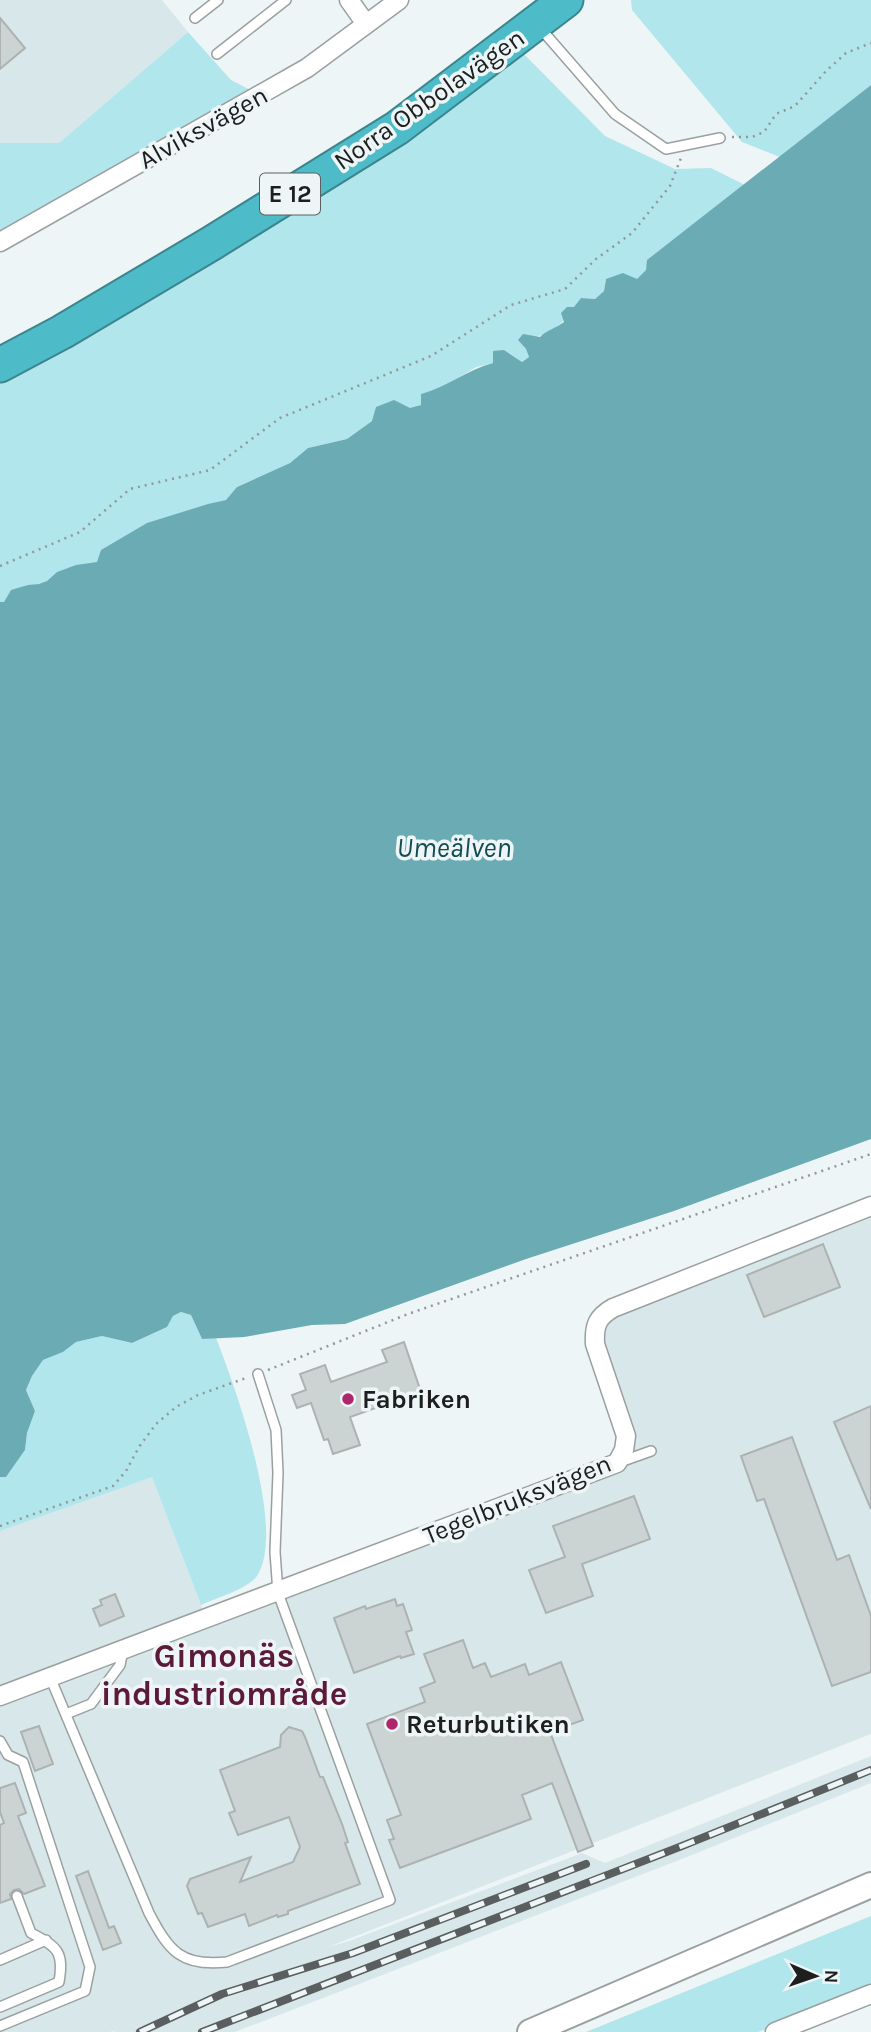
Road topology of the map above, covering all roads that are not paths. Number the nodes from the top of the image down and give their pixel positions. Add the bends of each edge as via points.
1 (218, 0) edge
2 (286, 0) edge
3 (349, 0) edge
4 (399, 0) edge
5 (566, 0) edge
6 (195, 18) dead end
7 (536, 23) junction
8 (366, 24) junction
9 (218, 54) dead end
10 (720, 138) road end
11 (0, 242) edge
12 (0, 365) edge
13 (871, 1206) edge
14 (258, 1374) road end
15 (651, 1451) dead end
16 (617, 1464) junction
17 (278, 1593) junction
18 (123, 1650) junction
19 (50, 1677) junction
20 (0, 1696) edge
21 (65, 1714) junction
22 (0, 1741) edge
23 (871, 1885) edge
24 (17, 1896) dead end
25 (46, 1940) junction
26 (0, 1960) edge
27 (871, 1994) edge
28 (0, 2007) edge
29 (0, 2025) edge
30 (530, 2032) edge
31 (775, 2032) edge

1 - 6 lane
2 - 9 lane
3 - 8 street
4 - 8 street, Alviksvägen
5 - 7 highway, Norra Obbolavägen / E 12
7 - 10 lane via 615,114 666,149
7 - 12 highway, Norra Obbolavägen / E 12 via 397,128 212,243
8 - 11 street, Alviksvägen via 307,68
13 - 16 street, Tegelbruksvägen via 600,1315 594,1328 595,1344 626,1436
14 - 17 lane via 276,1430
15 - 16 lane
16 - 17 street, Tegelbruksvägen
17 - 18 street, Tegelbruksvägen
17 - 21 lane via 390,1900 227,1962 208,1964 178,1955 149,1913
18 - 19 street, Tegelbruksvägen
18 - 21 lane via 120,1665 91,1704
19 - 20 street, Tegelbruksvägen
19 - 21 lane
22 - 29 lane via 8,1755 23,1762 90,1967 85,1991
23 - 30 main road
24 - 25 lane via 31,1933
25 - 26 lane
25 - 28 lane via 62,1961 59,1982
27 - 31 street

